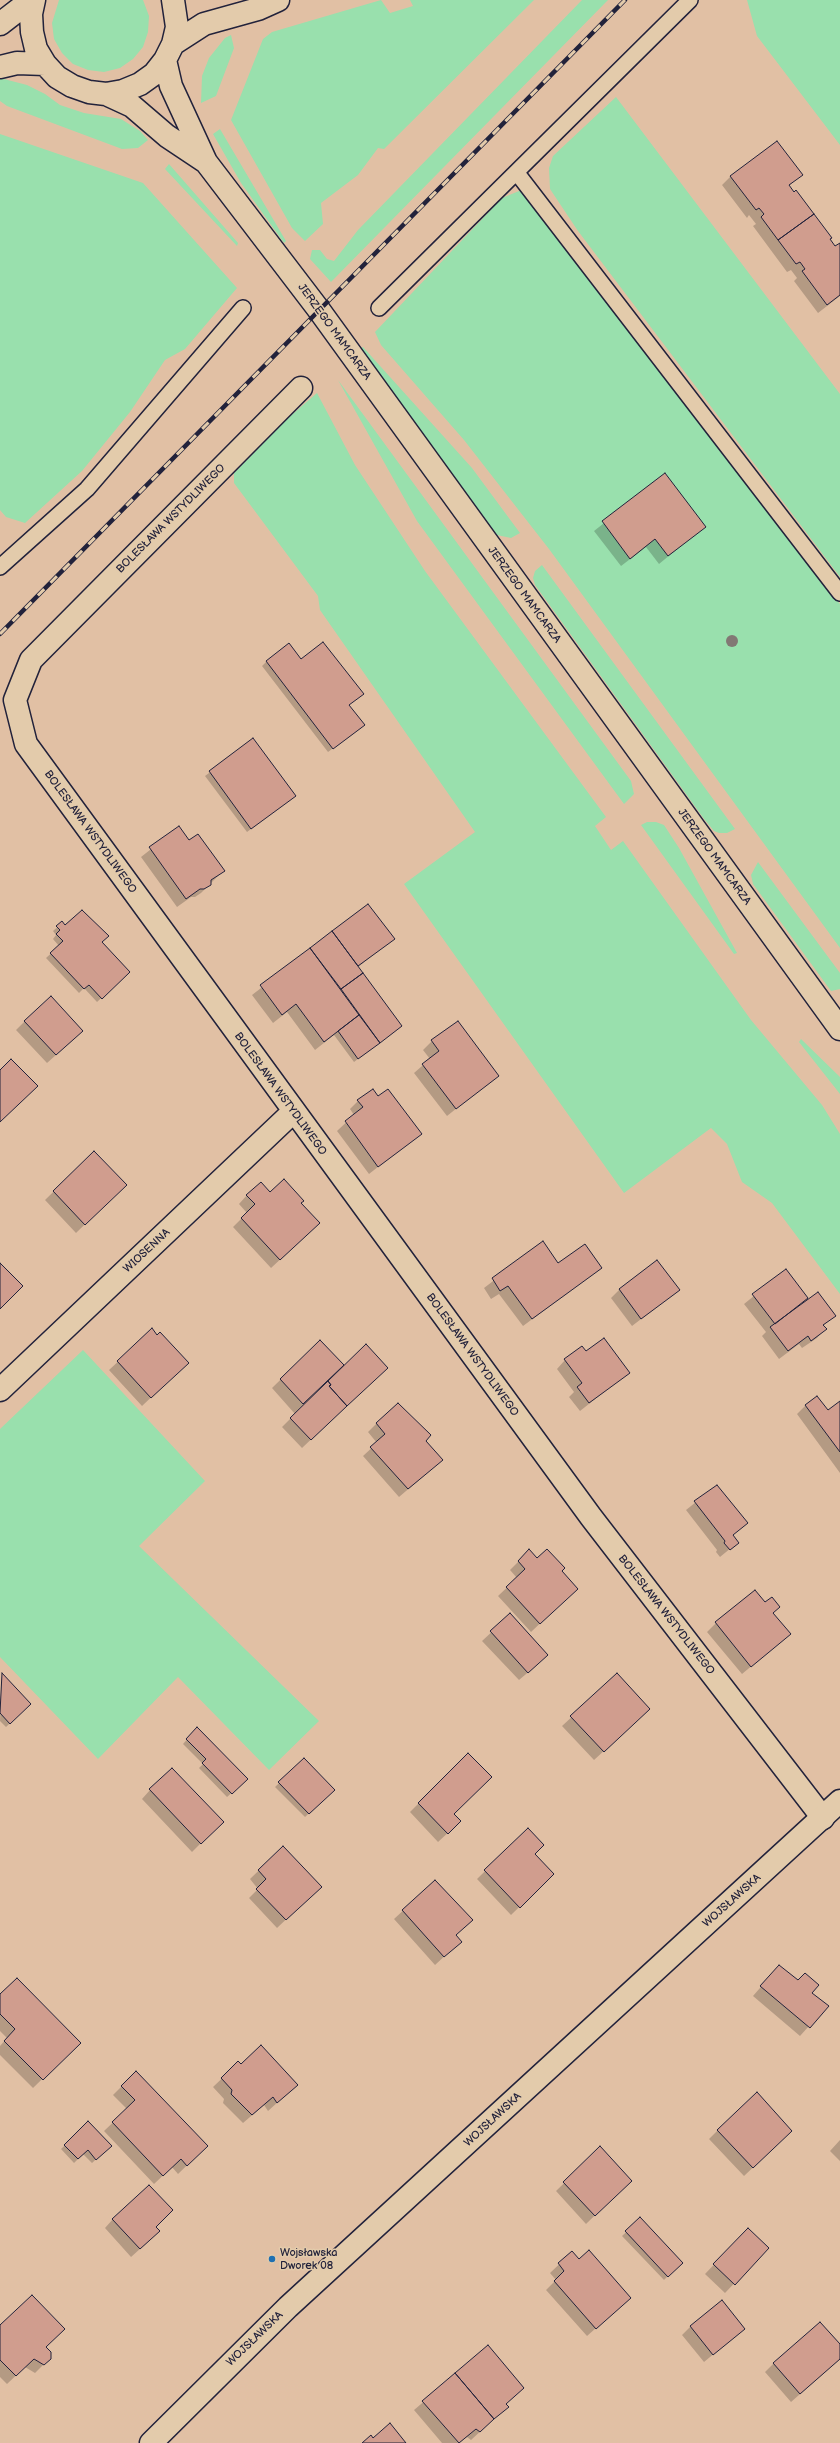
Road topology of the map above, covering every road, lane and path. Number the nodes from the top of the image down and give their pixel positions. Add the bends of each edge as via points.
1 (31, 0) edge
2 (34, 0) edge
3 (173, 0) edge
4 (278, 0) edge
5 (690, 0) edge
6 (0, 24) edge
7 (169, 52) junction
8 (45, 64) junction
9 (0, 67) edge
10 (106, 94) junction
11 (206, 162) junction
12 (517, 173) junction
13 (243, 308) dead end
14 (379, 308) dead end
15 (301, 388) dead end
16 (0, 567) edge
17 (840, 593) edge
18 (840, 1029) edge
19 (293, 1112) junction
20 (0, 1390) edge
21 (840, 1801) edge
22 (823, 1818) junction
23 (151, 2443) edge

1 - 6 street
2 - 8 street via 31,14 32,32 36,49
3 - 7 street via 177,27
4 - 7 street via 258,9 204,24
5 - 12 lane
7 - 10 street via 154,74 140,84
7 - 11 street, JERZEGO MAMCARZA via 171,86
8 - 9 street via 17,63
8 - 10 street via 57,77 72,86 88,92
10 - 11 street, JERZEGO MAMCARZA via 132,106 167,136
11 - 18 street, JERZEGO MAMCARZA via 323,317
12 - 14 lane
12 - 17 lane
13 - 16 lane via 87,489
15 - 19 street, BOLESŁAWA WSTYDLIWEGO via 32,660 15,700 26,744
19 - 20 street, WIOSENNA
19 - 22 street, BOLESŁAWA WSTYDLIWEGO via 590,1517
21 - 22 street, WOJSŁAWSKA
22 - 23 street, WOJSŁAWSKA via 288,2307

